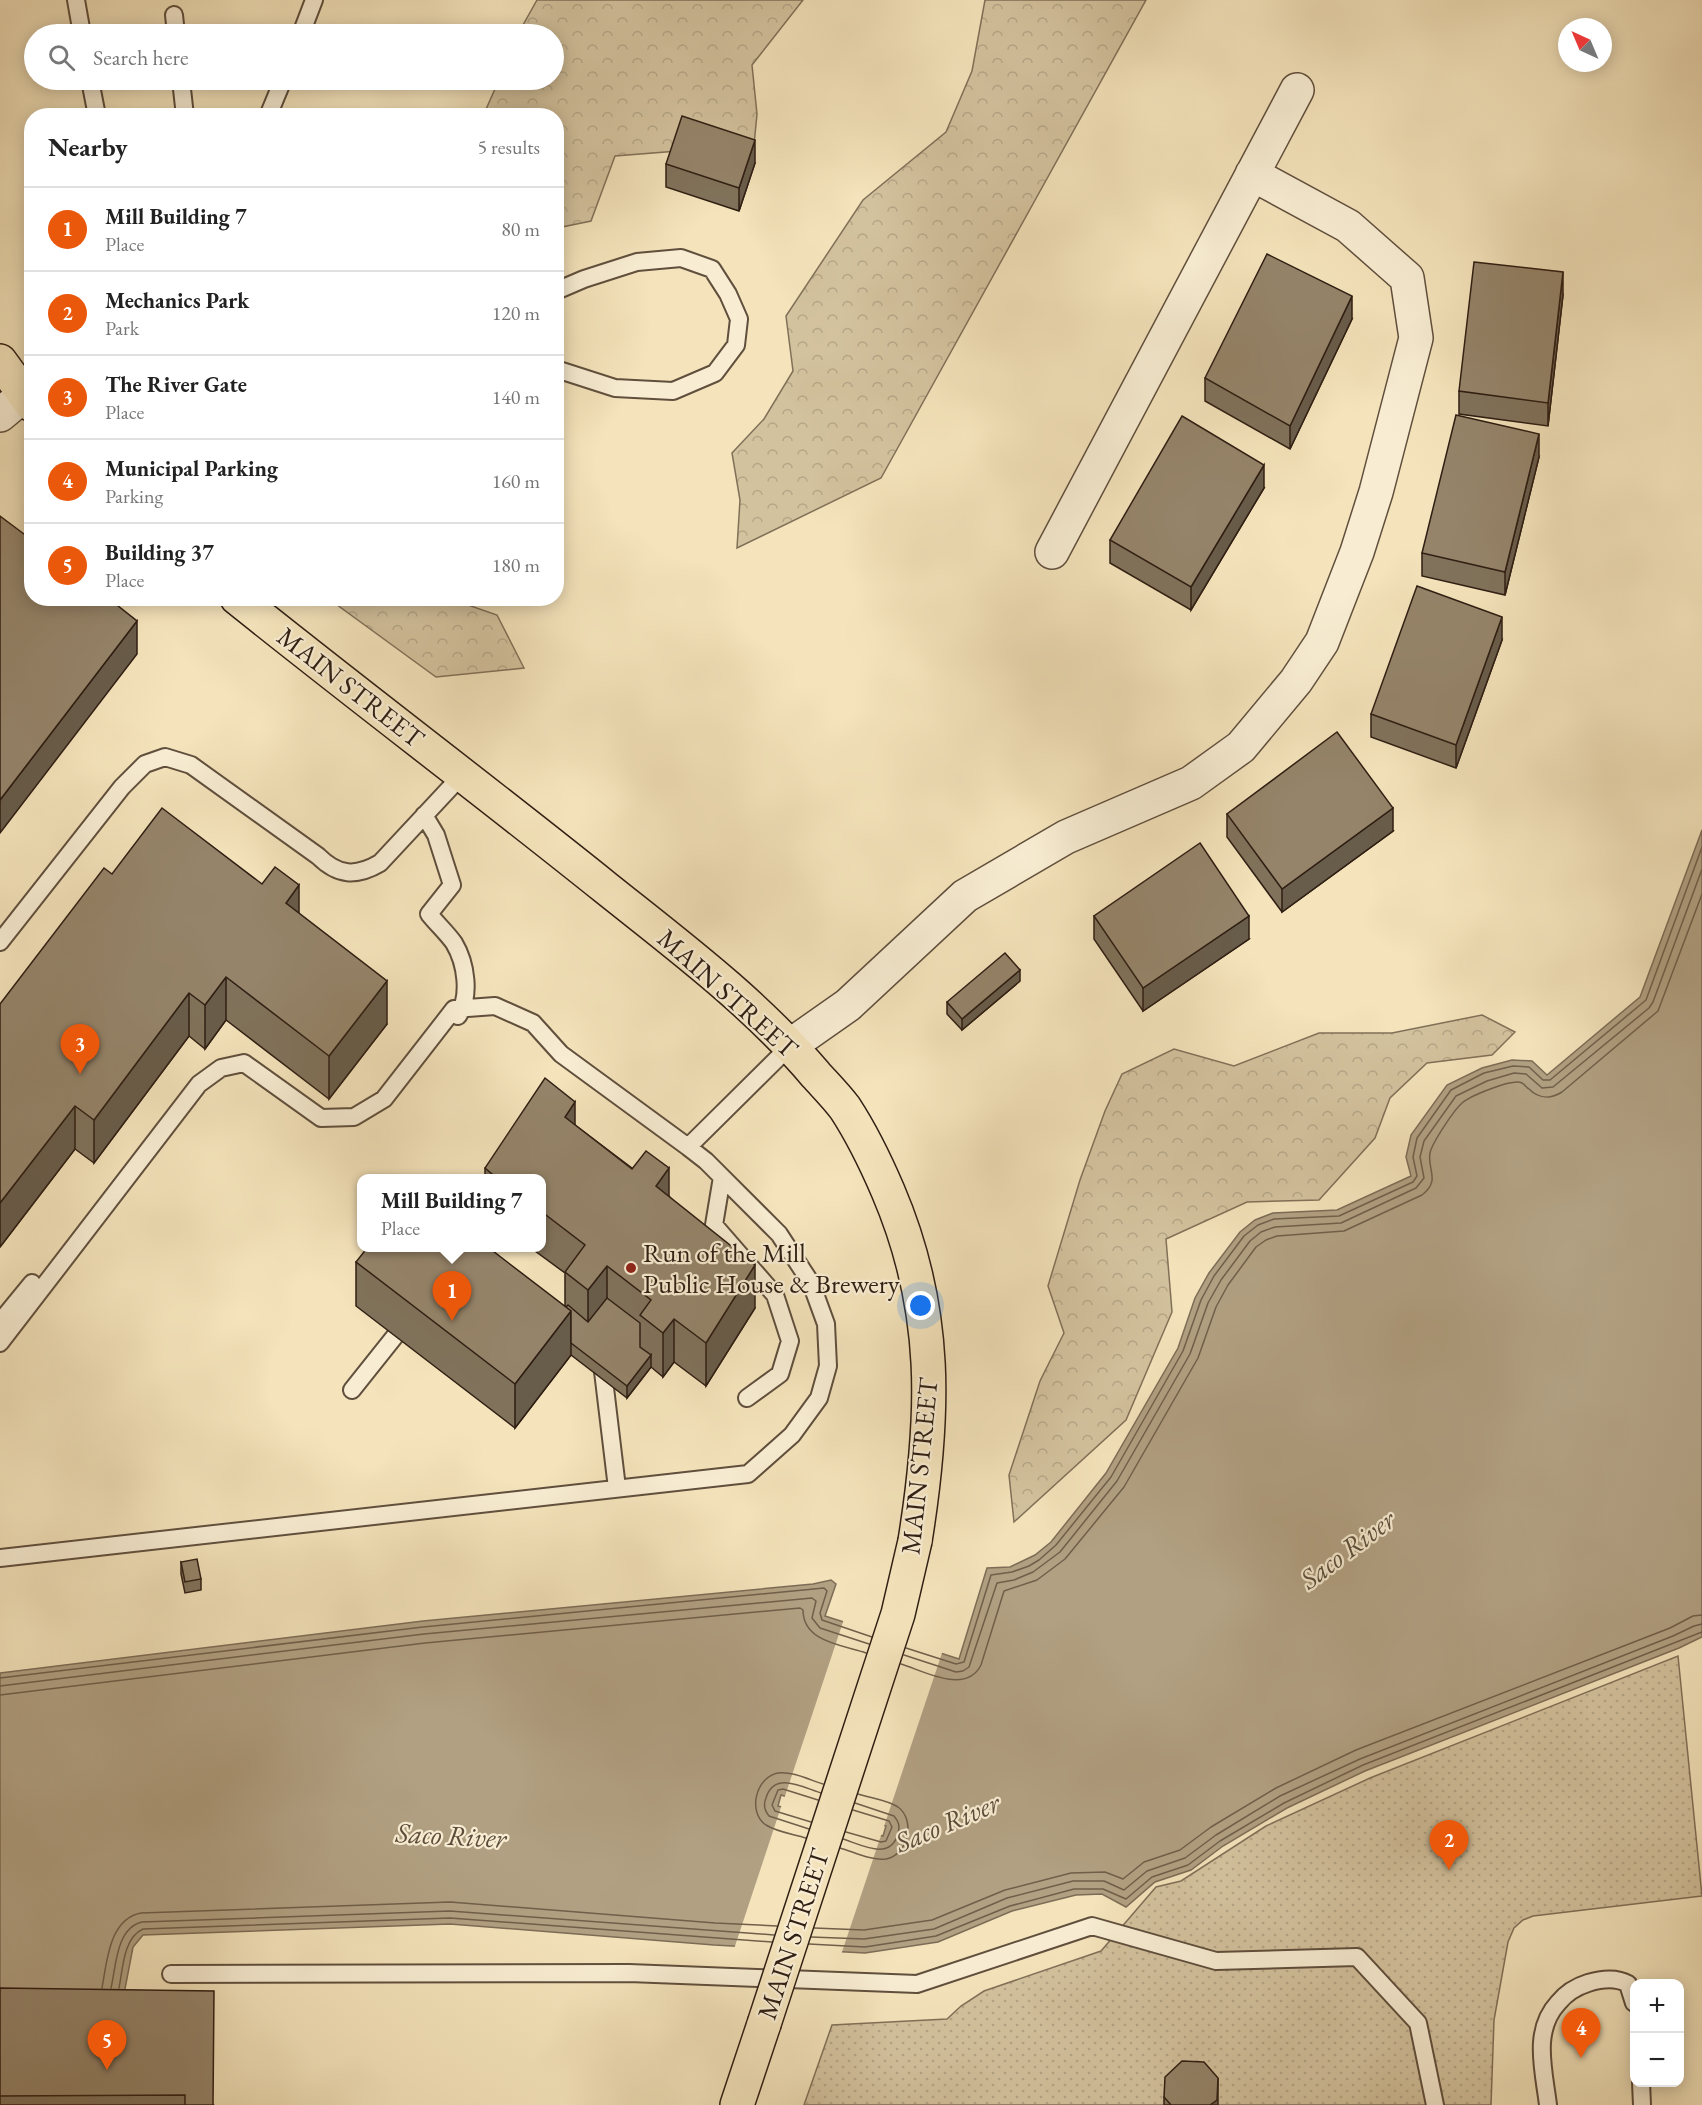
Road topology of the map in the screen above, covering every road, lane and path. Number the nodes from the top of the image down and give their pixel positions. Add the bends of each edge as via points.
1 (76, 0) edge
2 (314, 0) edge
3 (174, 15) dead end
4 (80, 24) edge
5 (175, 24) edge
6 (305, 24) edge
7 (92, 90) edge
8 (182, 90) edge
9 (279, 90) edge
10 (1297, 90) dead end
11 (95, 108) edge
12 (184, 108) edge
13 (271, 108) edge
14 (1252, 174) junction
15 (564, 288) edge
16 (0, 361) edge
17 (564, 372) edge
18 (18, 405) edge
19 (1052, 552) dead end
20 (247, 606) edge
21 (463, 774) junction
22 (424, 815) junction
23 (0, 942) edge
24 (791, 1045) junction
25 (688, 1147) junction
26 (722, 1177) junction
27 (0, 1322) edge
28 (395, 1336) dead end
29 (0, 1343) edge
30 (603, 1363) edge
31 (352, 1390) dead end
32 (747, 1398) dead end
33 (617, 1488) junction
34 (0, 1558) edge
35 (171, 1974) dead end
36 (1630, 1989) edge
37 (1641, 2087) edge
38 (737, 2105) edge
39 (1435, 2105) edge
40 (1548, 2105) edge
41 (1642, 2105) edge

1 - 4 lane
2 - 6 lane
3 - 5 lane
7 - 11 lane
8 - 12 lane
9 - 13 lane
10 - 14 street
14 - 19 street
14 - 24 street via 1348,226 1407,278 1416,338 1376,492 1322,642 1242,747 1191,783 1066,837 965,896 848,1005
15 - 17 lane via 638,262 681,258 712,269 740,319 736,345 714,373 673,391 615,388
16 - 18 main road
20 - 21 main road, MAIN STREET
21 - 22 lane
21 - 24 main road, MAIN STREET via 729,987
22 - 23 lane via 380,863 353,873 339,871 191,765 165,757 145,764 122,787
22 - 27 lane via 436,835 452,885 429,914 454,944 462,964 465,1000 450,1027 380,1115 363,1123 344,1124 239,1056 205,1068
24 - 25 lane
24 - 38 main road, MAIN STREET, bridge via 844,1108 876,1162 902,1224 924,1307 930,1388 924,1478 898,1614
25 - 26 lane
25 - 29 lane via 561,1054 533,1023 495,1006 454,1009 384,1099 354,1117 321,1118 244,1063 221,1068 199,1084
26 - 32 lane via 714,1225 775,1295 790,1341 780,1374
26 - 33 lane via 779,1234 811,1283 826,1324 828,1366 819,1398 792,1435 748,1474
28 - 31 lane
30 - 33 lane
33 - 34 lane
35 - 39 lane via 629,1972 917,1984 1092,1926 1216,1960 1356,1957 1418,2023
36 - 40 lane via 1628,1984 1614,1979 1585,1984 1572,1989 1554,2007 1543,2029 1541,2048
37 - 41 lane

